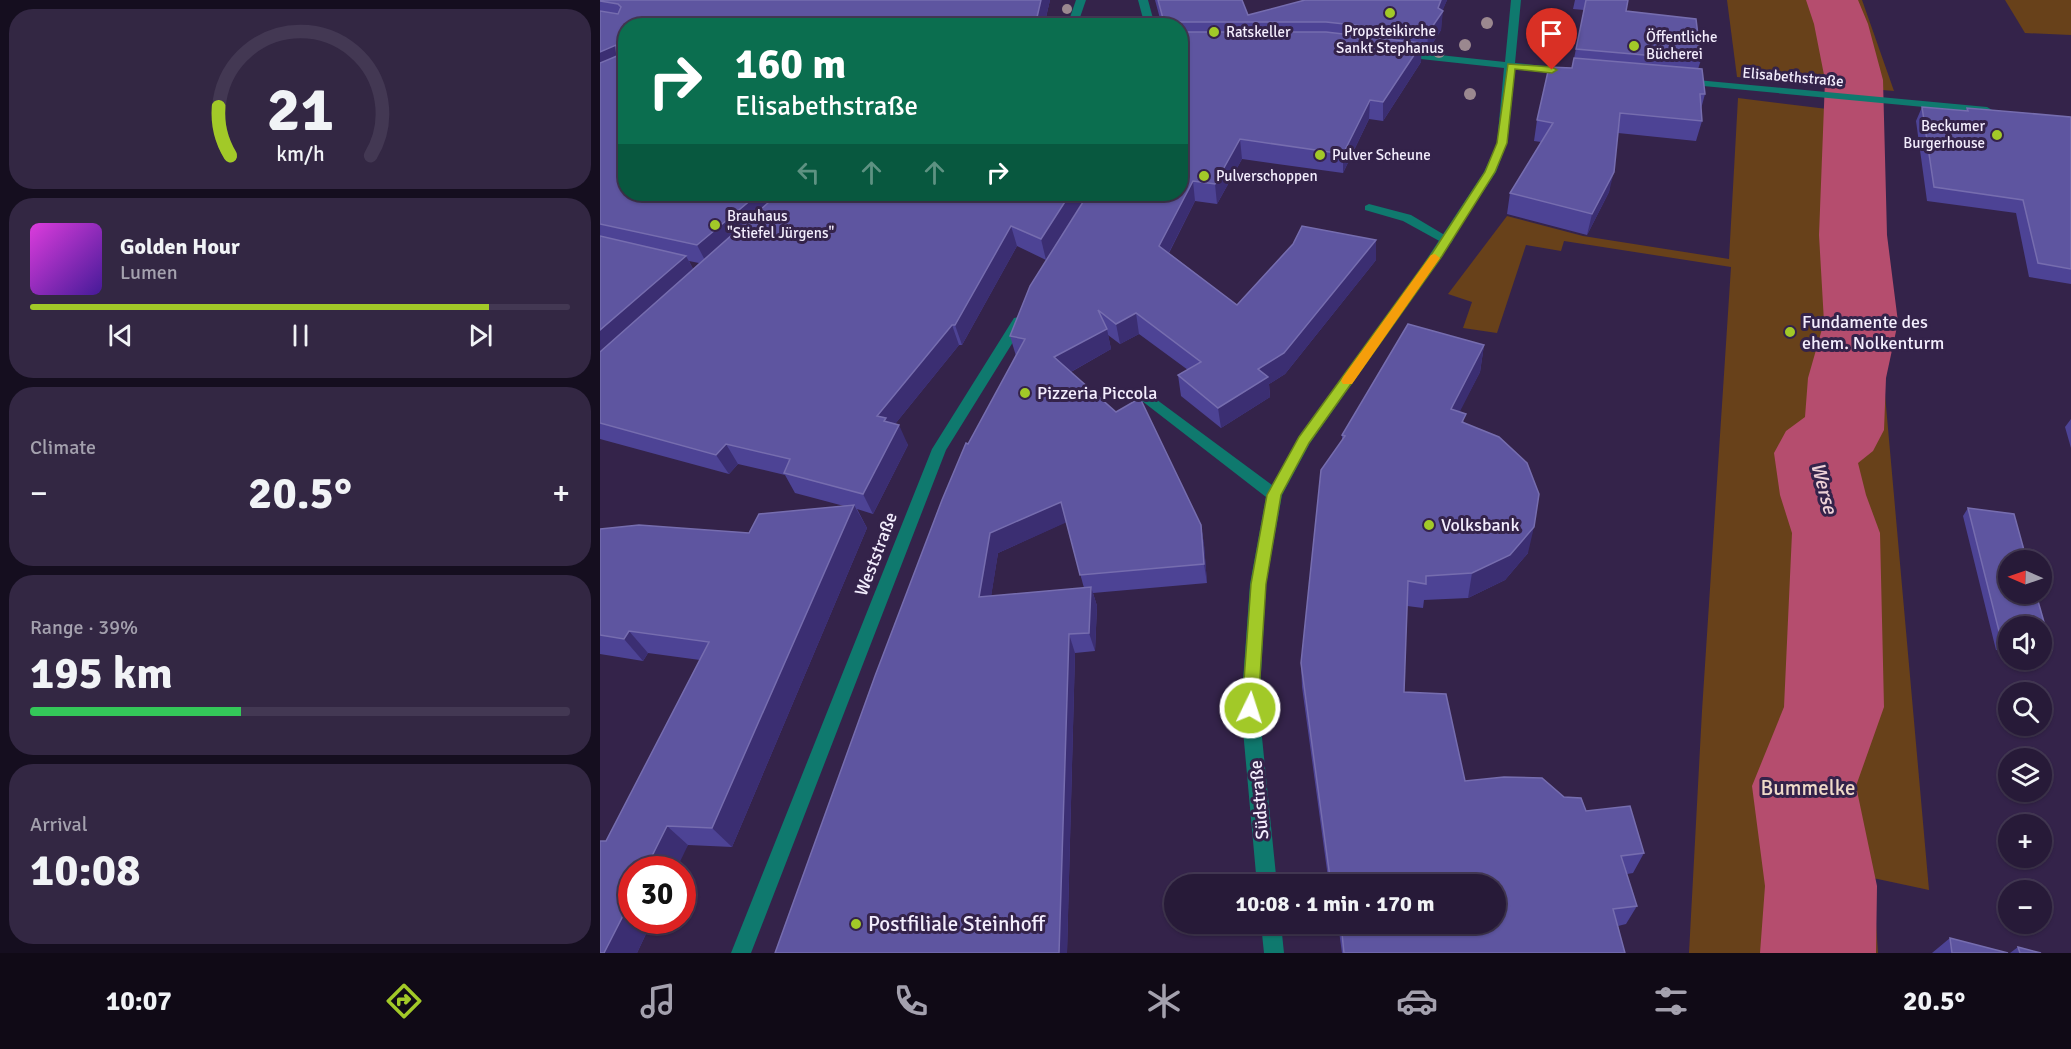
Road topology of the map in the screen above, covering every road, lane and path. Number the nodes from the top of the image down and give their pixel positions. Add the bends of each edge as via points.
1 (1081, 0) edge
2 (1143, 0) edge
3 (1516, 0) edge
4 (1075, 18) edge
5 (1148, 18) edge
6 (1389, 53) edge
7 (1511, 66) junction
8 (1575, 72) edge
9 (1675, 81) edge
10 (2001, 111) edge
11 (1369, 207) dead end
12 (1447, 240) junction
13 (1027, 309) edge
14 (1140, 393) dead end
15 (1274, 495) junction
16 (1266, 874) edge
17 (1272, 934) edge
18 (741, 953) edge
19 (1274, 953) edge

1 - 4 street
2 - 5 street
3 - 7 street, Südstraße
6 - 7 street
7 - 8 street
7 - 12 street, Südstraße via 1502,143 1490,172
9 - 10 street, Elisabethstraße
11 - 12 street via 1407,218
12 - 15 street, Südstraße via 1304,440
13 - 18 street, Weststraße via 939,449
14 - 15 street
15 - 16 street, Südstraße via 1258,584 1250,708
17 - 19 street

